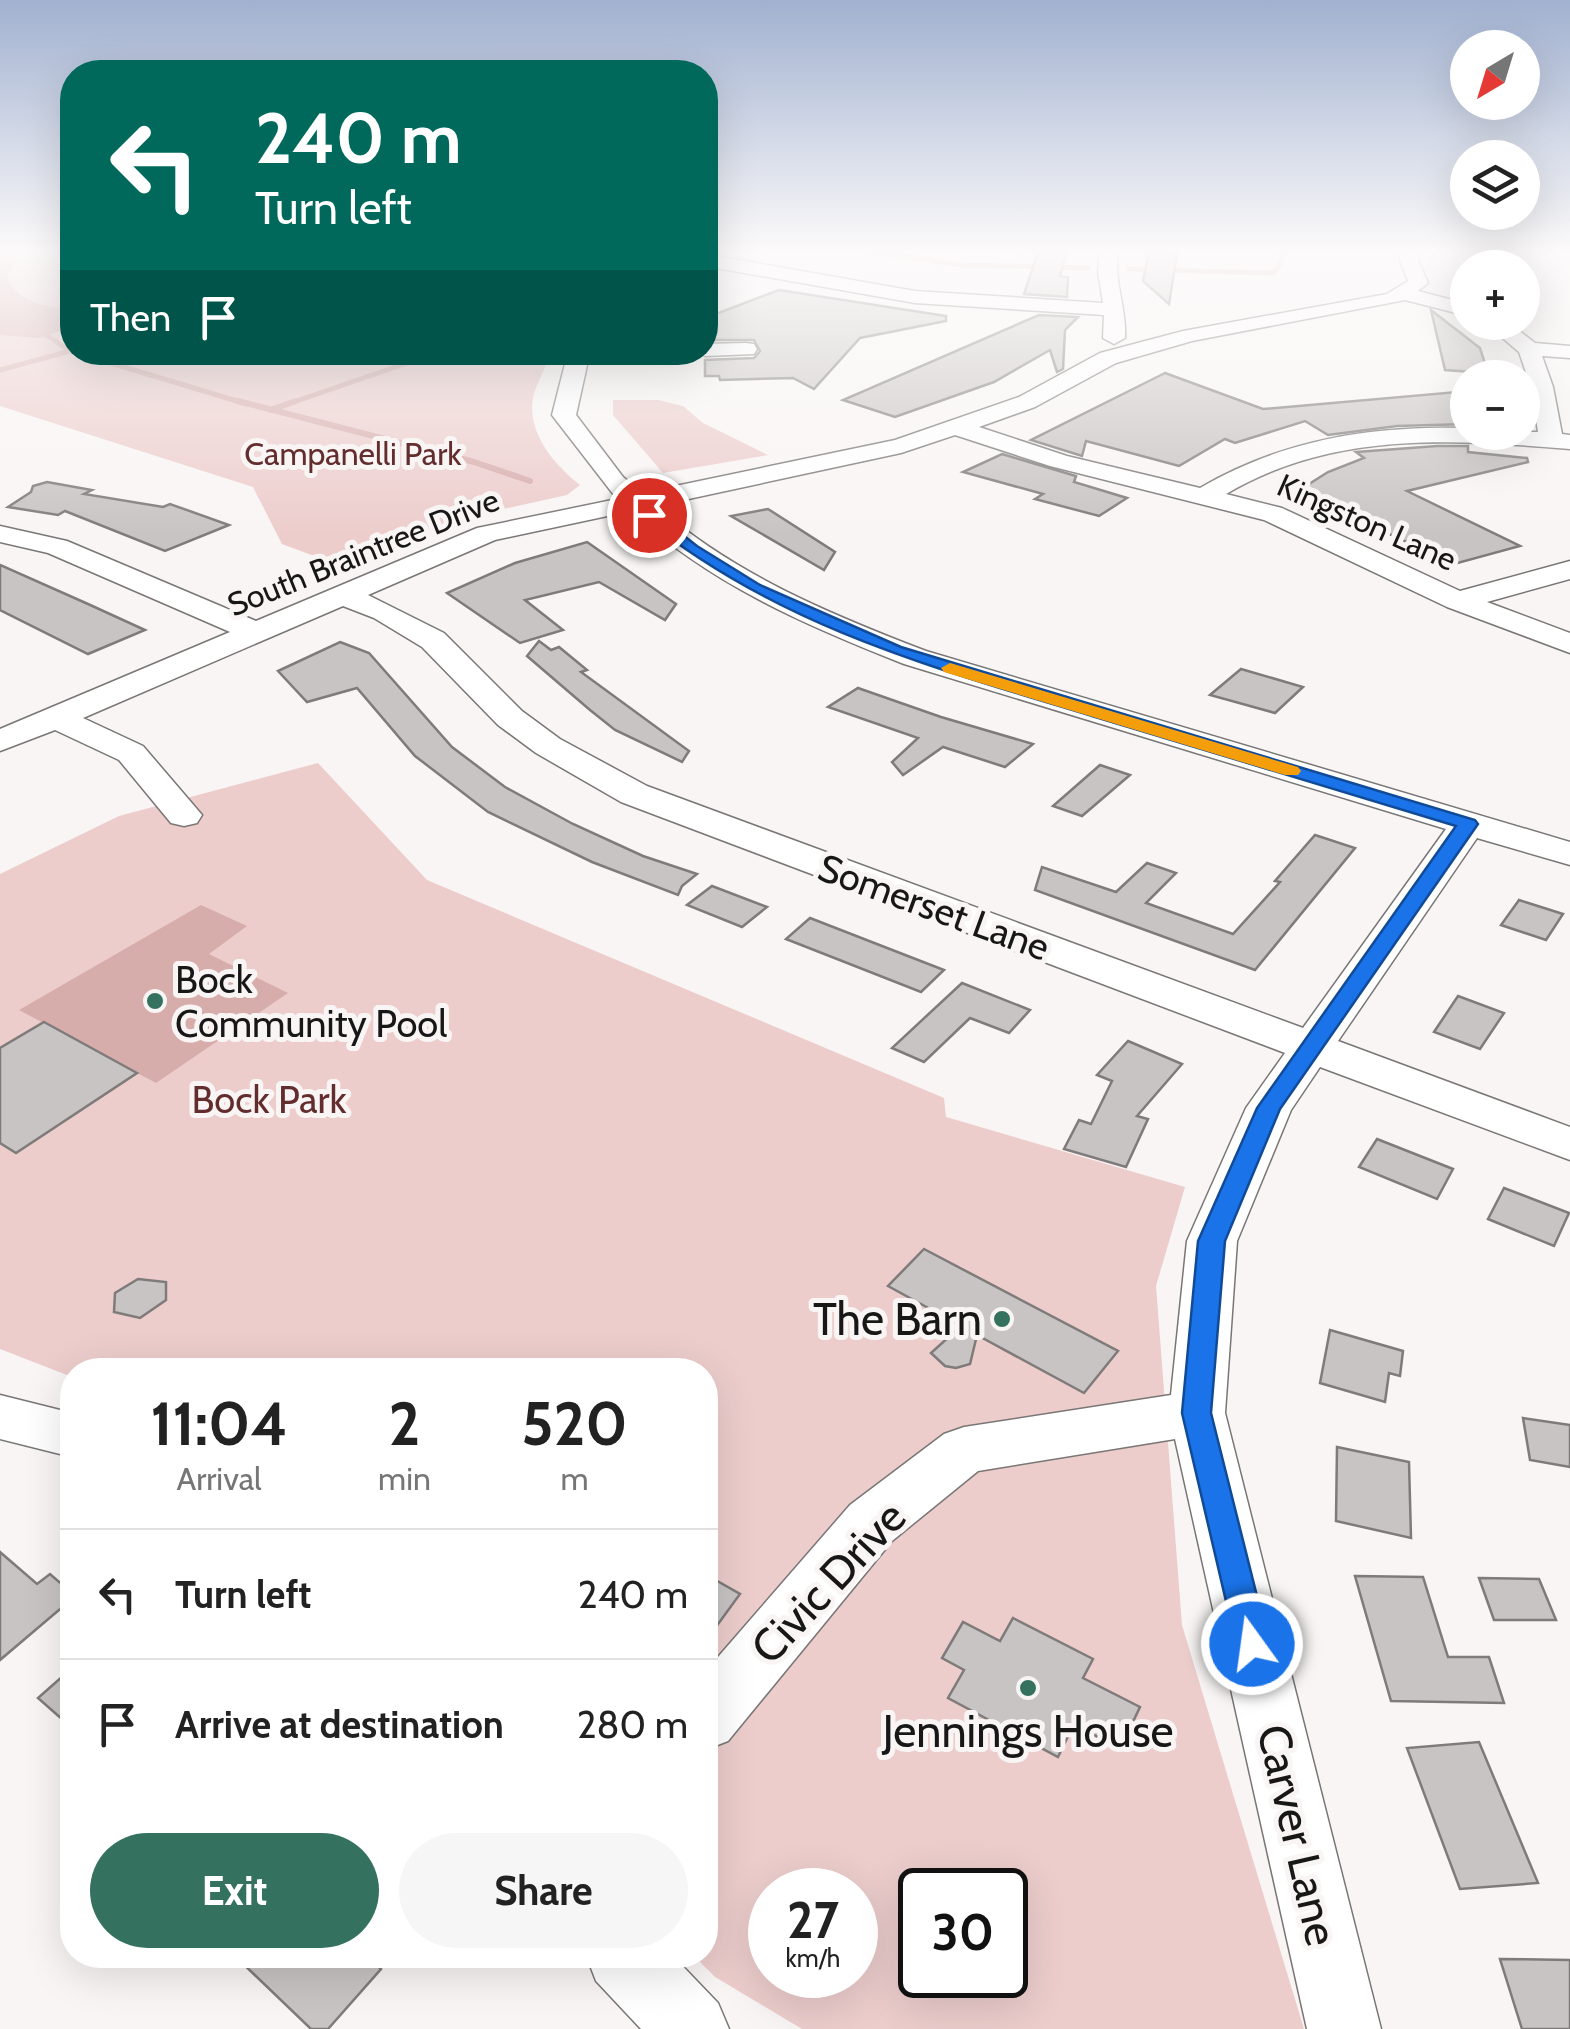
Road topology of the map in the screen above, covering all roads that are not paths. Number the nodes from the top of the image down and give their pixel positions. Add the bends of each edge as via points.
1 (1110, 345) edge
2 (1155, 345) edge
3 (1525, 345) edge
4 (1530, 348) junction
5 (746, 349) dead end
6 (718, 350) edge
7 (1570, 352) edge
8 (1108, 358) junction
9 (577, 365) edge
10 (958, 428) junction
11 (1560, 441) edge
12 (1205, 496) junction
13 (636, 502) junction
14 (0, 534) edge
15 (1570, 570) edge
16 (342, 595) junction
17 (1456, 602) junction
18 (255, 632) junction
19 (1570, 644) edge
20 (57, 718) junction
21 (0, 742) edge
22 (184, 815) dead end
23 (1468, 824) junction
24 (1570, 854) edge
25 (1309, 1048) junction
26 (1570, 1144) edge
27 (1197, 1413) junction
28 (0, 1417) edge
29 (60, 1432) edge
30 (718, 1704) edge
31 (634, 1968) edge
32 (692, 2029) edge
33 (1344, 2029) edge

1 - 8 street
2 - 8 street, South Braintree Drive
3 - 4 street
4 - 7 street
4 - 11 street
5 - 6 street
8 - 10 street, South Braintree Drive via 1054,390
9 - 13 street via 564,416 586,455
10 - 12 street, Kingston Lane via 1059,461
10 - 13 street, South Braintree Drive via 841,461
11 - 12 street via 1424,432 1321,445 1240,472
12 - 17 street, Kingston Lane via 1272,514
13 - 16 street, South Braintree Drive via 487,534
13 - 23 street via 732,574 884,646
14 - 18 street via 57,547
15 - 17 street
16 - 18 street, South Braintree Drive
16 - 25 street, Somerset Lane via 434,640 510,718 634,794
17 - 19 street, Kingston Lane
18 - 20 street, South Braintree Drive
20 - 21 street, South Braintree Drive
20 - 22 street via 131,753
23 - 24 street
23 - 25 street, Carver Lane
25 - 26 street, Somerset Lane
25 - 27 street, Carver Lane via 1269,1108 1212,1241
27 - 30 street, Civic Drive via 964,1450 870,1523
27 - 33 street, Carver Lane
28 - 29 street
31 - 32 street

